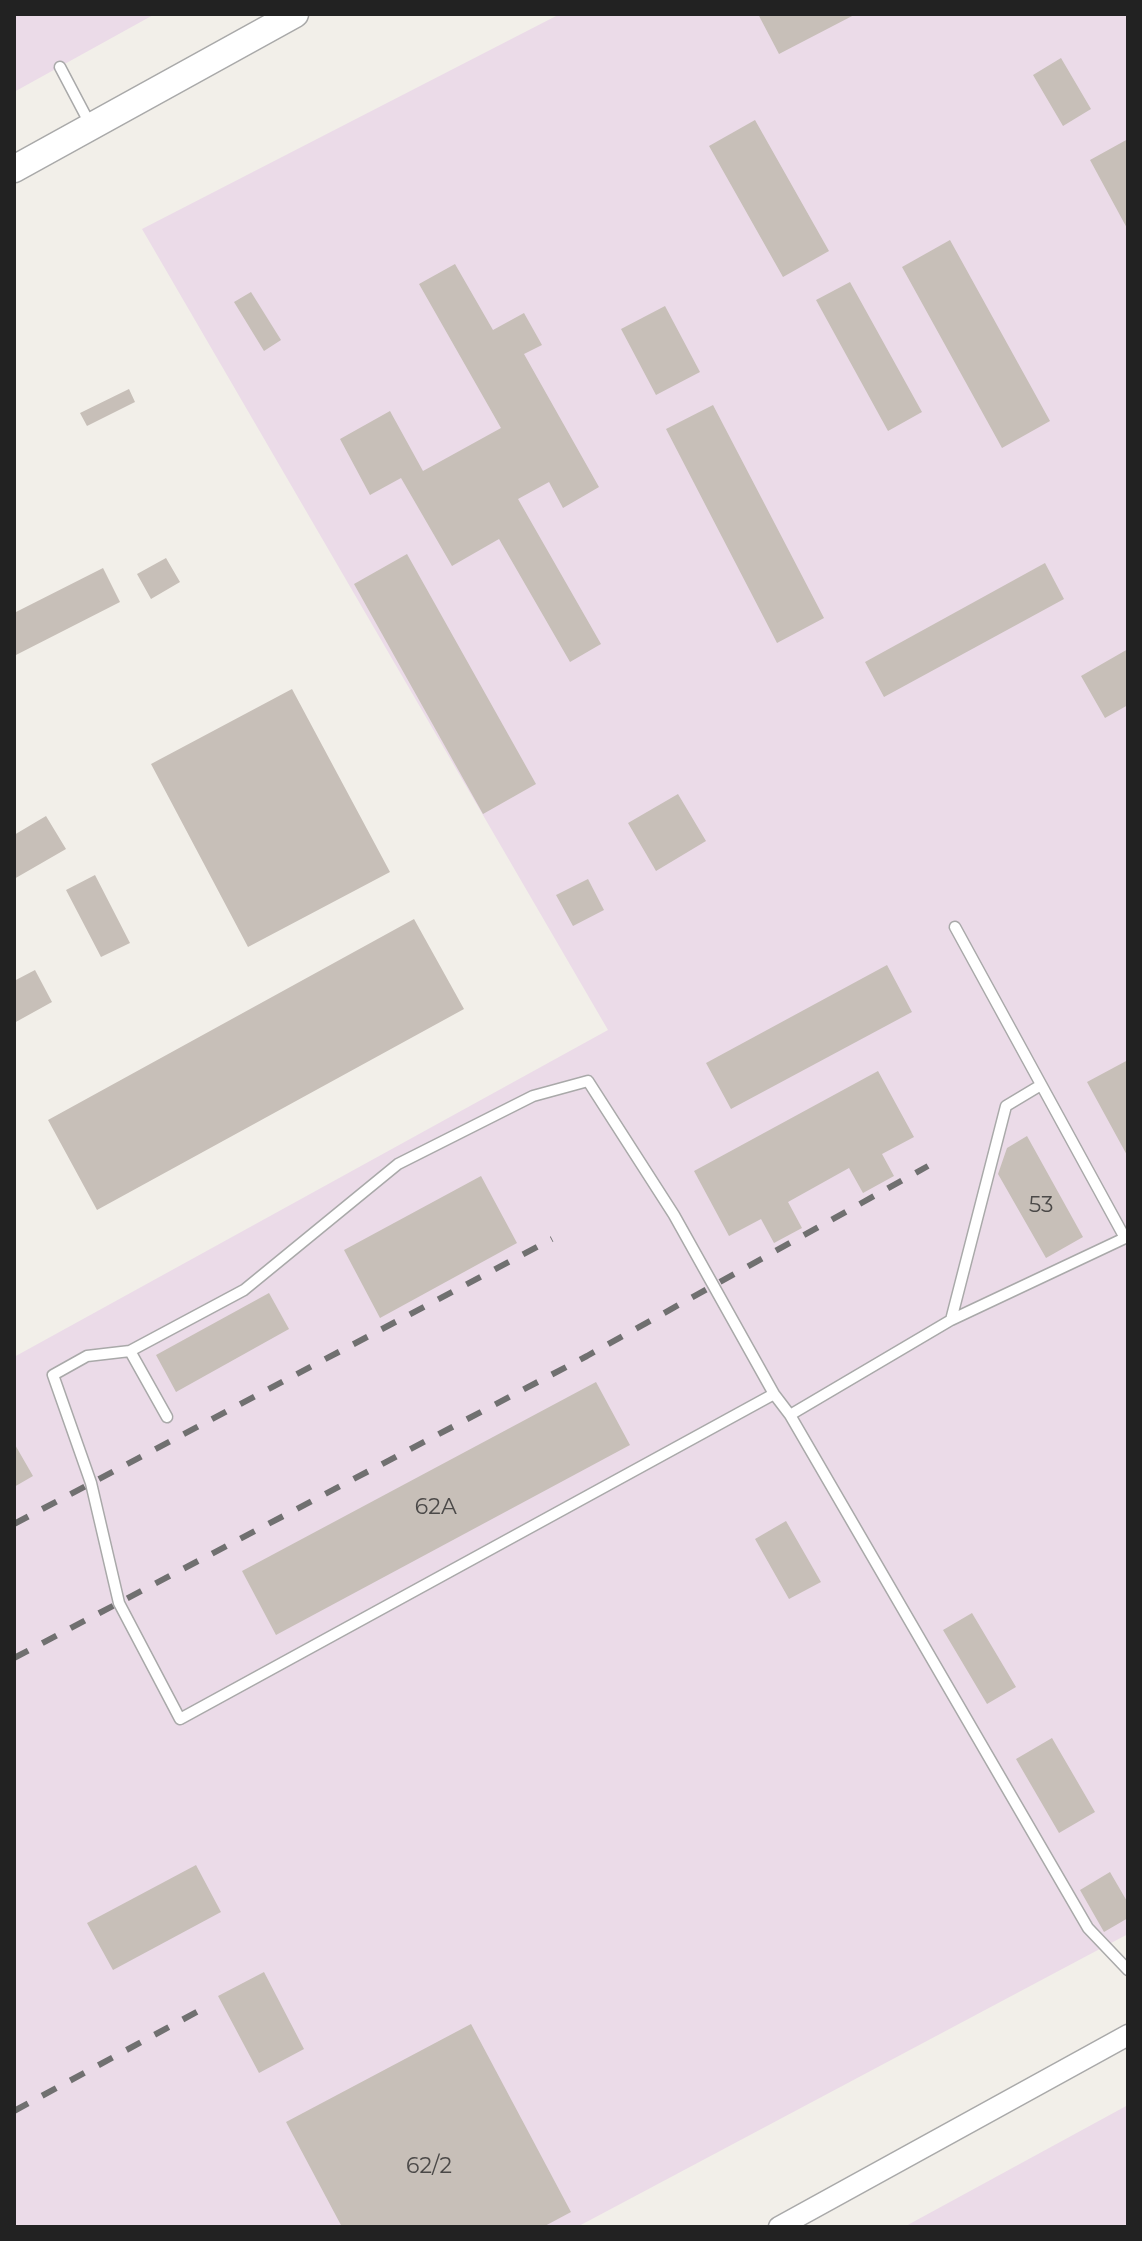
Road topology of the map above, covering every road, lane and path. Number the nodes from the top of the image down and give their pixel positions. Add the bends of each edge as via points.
1 (295, 14) edge
2 (60, 67) dead end
3 (91, 126) junction
4 (14, 169) edge
5 (955, 927) dead end
6 (1041, 1085) junction
7 (951, 1320) junction
8 (130, 1351) junction
9 (774, 1394) junction
10 (790, 1415) junction
11 (167, 1417) dead end
12 (1128, 1970) edge
13 (1128, 2035) edge
14 (779, 2227) edge

1 - 3 street
2 - 3 lane
3 - 4 street
5 - 6 lane
6 - 7 lane via 1006,1106
6 - 7 lane via 1125,1238
7 - 10 lane
8 - 9 lane via 244,1290 398,1164 533,1096 588,1081 674,1215
8 - 9 lane via 87,1356 53,1375 91,1483 119,1603 180,1719
8 - 11 lane
9 - 10 lane
10 - 12 lane via 1088,1928
13 - 14 street

